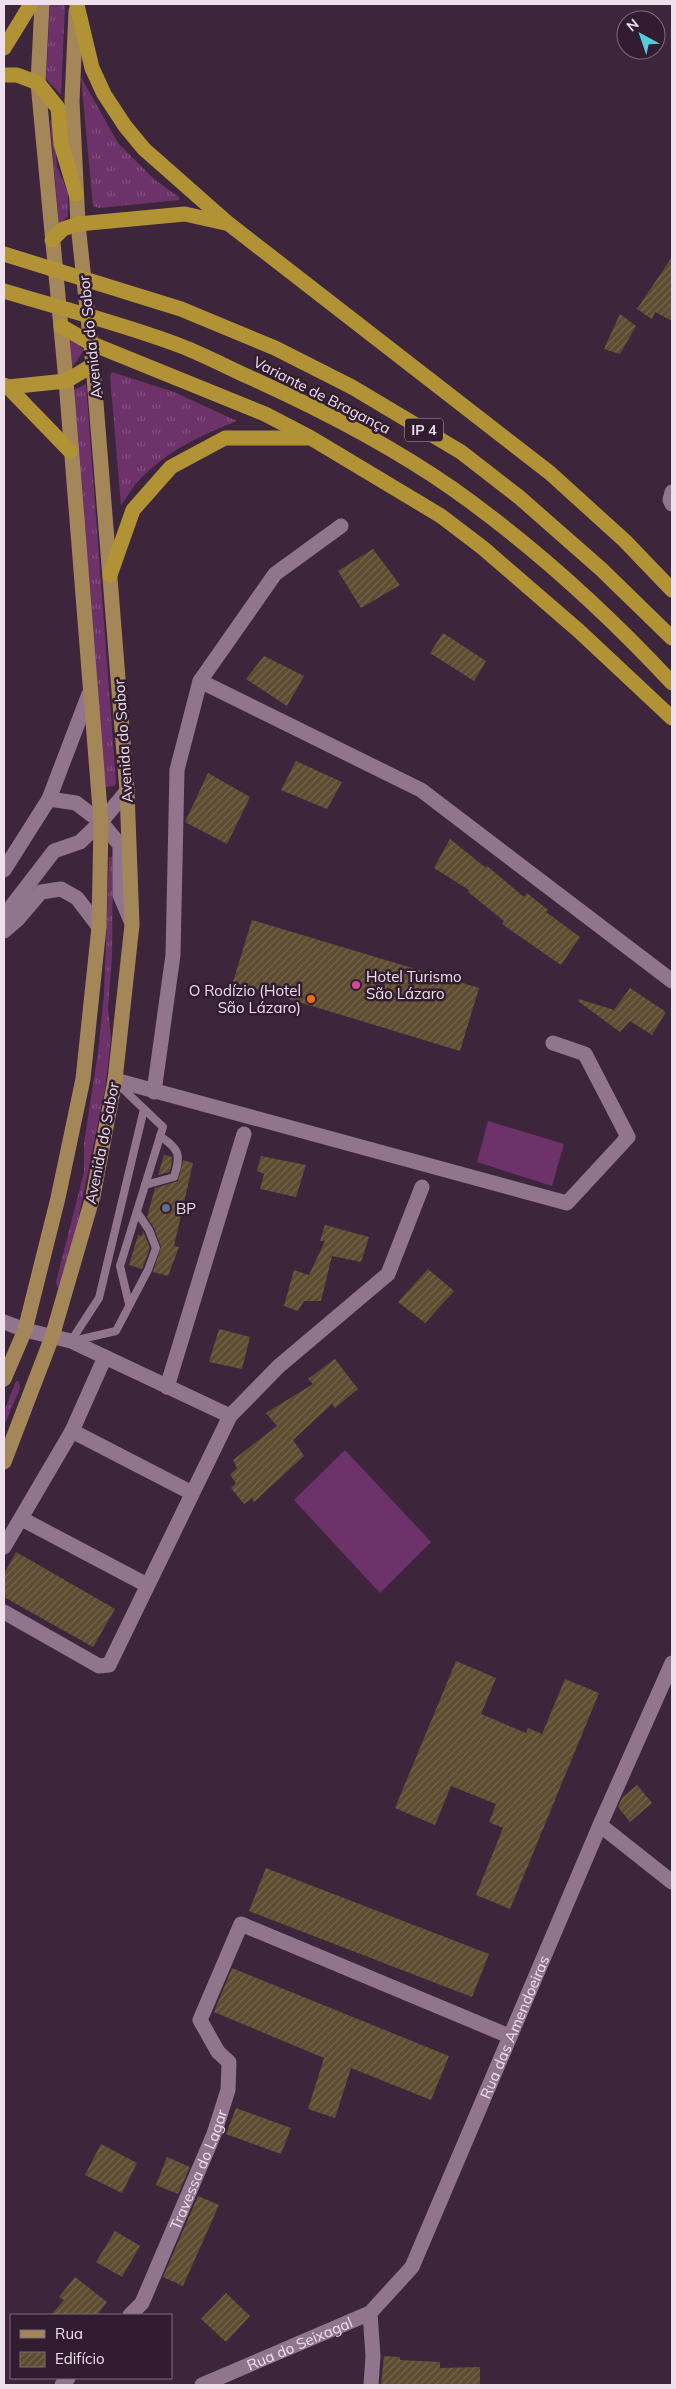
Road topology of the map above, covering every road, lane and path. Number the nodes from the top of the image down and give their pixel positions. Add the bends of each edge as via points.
1 (31, 4) edge
2 (42, 4) edge
3 (77, 4) edge
4 (4, 48) edge
5 (4, 76) edge
6 (38, 83) junction
7 (76, 194) junction
8 (78, 224) junction
9 (229, 224) junction
10 (52, 240) junction
11 (4, 254) edge
12 (4, 291) edge
13 (60, 326) junction
14 (90, 343) junction
15 (93, 365) junction
16 (66, 381) junction
17 (6, 386) edge
18 (311, 438) junction
19 (70, 451) junction
20 (672, 492) edge
21 (672, 504) edge
22 (341, 526) dead end
23 (110, 575) junction
24 (672, 590) edge
25 (672, 638) edge
26 (200, 681) junction
27 (672, 683) edge
28 (89, 694) junction
29 (672, 718) edge
30 (127, 791) junction
31 (49, 798) junction
32 (101, 822) junction
33 (4, 870) edge
34 (4, 916) edge
35 (132, 925) junction
36 (99, 927) junction
37 (4, 932) edge
38 (672, 981) edge
39 (553, 1043) dead end
40 (114, 1080) junction
41 (154, 1092) junction
42 (144, 1109) junction
43 (244, 1134) dead end
44 (160, 1136) junction
45 (145, 1185) junction
46 (422, 1187) dead end
47 (137, 1212) junction
48 (129, 1304) junction
49 (4, 1322) edge
50 (25, 1330) junction
51 (52, 1337) junction
52 (71, 1341) junction
53 (105, 1357) junction
54 (4, 1379) edge
55 (167, 1386) junction
56 (230, 1416) junction
57 (72, 1431) junction
58 (4, 1462) edge
59 (192, 1494) junction
60 (22, 1519) junction
61 (4, 1547) edge
62 (147, 1585) junction
63 (4, 1612) edge
64 (672, 1663) edge
65 (600, 1825) junction
66 (672, 1882) edge
67 (509, 2036) junction
68 (370, 2313) junction
69 (131, 2314) edge
70 (202, 2385) edge
71 (371, 2385) edge

1 - 4 highway
2 - 6 main road, Avenida do Sabor
3 - 7 main road, Avenida do Sabor via 72,101
3 - 9 highway via 92,68 125,126 144,149
5 - 6 highway via 17,75
6 - 7 highway via 58,108 61,144
6 - 10 main road, Avenida do Sabor
7 - 8 main road, Avenida do Sabor
8 - 9 highway via 185,214
8 - 10 highway via 63,229
8 - 14 main road, Avenida do Sabor
9 - 24 highway via 550,473 625,541
10 - 13 main road, Avenida do Sabor
11 - 25 highway, Variante de Bragança / IP 4 via 180,309 274,348 352,387 461,452 519,497 601,568
12 - 27 highway, Variante de Bragança / IP 4 via 183,346 299,400 394,451 453,489 517,538 592,603
13 - 14 highway
13 - 16 main road, Avenida do Sabor
14 - 15 main road, Avenida do Sabor
14 - 18 highway via 206,388
15 - 16 highway
15 - 23 main road, Avenida do Sabor
16 - 17 highway
16 - 19 main road, Avenida do Sabor
17 - 19 highway
18 - 23 highway via 225,438 171,467 133,510
18 - 29 highway via 441,516 484,548
19 - 28 main road, Avenida do Sabor
20 - 21 street
22 - 26 street via 275,574
23 - 30 main road, Avenida do Sabor
26 - 38 street via 421,790
26 - 41 street via 177,770 173,955
28 - 31 street
28 - 32 main road, Avenida do Sabor
30 - 32 street
30 - 35 main road, Avenida do Sabor
31 - 32 street via 76,803
31 - 33 street
32 - 34 street via 80,842 54,851
32 - 35 street via 120,845 120,895
32 - 36 main road, Avenida do Sabor
35 - 40 main road, Avenida do Sabor
36 - 37 street via 77,898 61,889 40,892
36 - 50 main road, Avenida do Sabor via 83,1079
39 - 41 street via 585,1054 628,1137 567,1203
40 - 41 street
40 - 42 lane
40 - 51 main road, Avenida do Sabor via 93,1196
42 - 44 lane via 163,1127
42 - 52 lane via 98,1298
43 - 55 street
44 - 45 lane
44 - 45 lane via 174,1146 180,1159 174,1177
45 - 47 lane
46 - 56 street via 388,1274 279,1366
47 - 48 lane via 120,1266
47 - 48 lane via 156,1248
48 - 52 lane via 116,1331
49 - 50 street
50 - 51 street
50 - 54 main road, Avenida do Sabor
51 - 52 street
51 - 58 main road, Avenida do Sabor
52 - 53 street
53 - 55 street
53 - 57 street
55 - 56 street
56 - 59 street
57 - 59 street
57 - 60 street
59 - 62 street
60 - 61 street
60 - 62 street
62 - 63 street via 109,1665 99,1666
64 - 65 street, Rua das Amendoeiras
65 - 66 street
65 - 67 street, Rua das Amendoeiras
67 - 68 street, Rua das Amendoeiras via 412,2267
67 - 69 street, Travessa do Lagar via 241,1924 200,2020 218,2052 229,2062 228,2090 214,2134 142,2304
68 - 70 street, Rua do Seixagal
68 - 71 street

